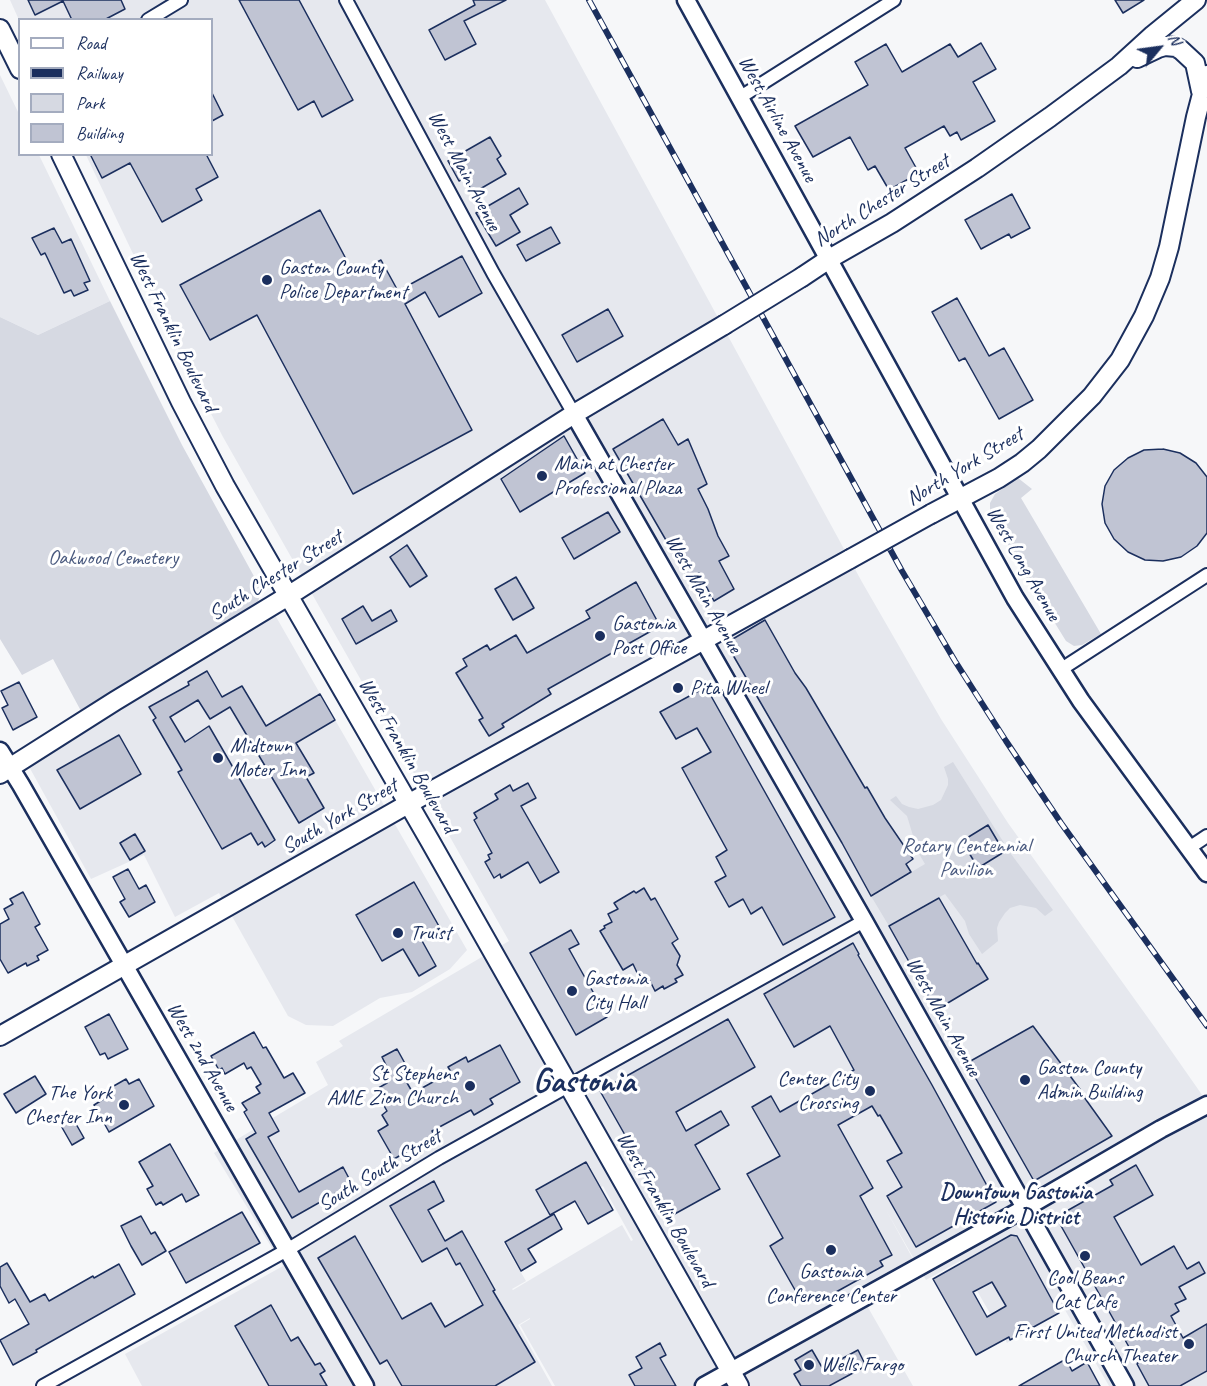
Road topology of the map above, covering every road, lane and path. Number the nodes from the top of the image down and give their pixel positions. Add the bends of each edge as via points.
1 (181, 0) edge
2 (346, 0) edge
3 (686, 0) edge
4 (894, 0) edge
5 (1196, 0) edge
6 (151, 18) edge
7 (0, 29) edge
8 (18, 65) edge
9 (1119, 66) junction
10 (1207, 75) edge
11 (1202, 95) junction
12 (739, 98) junction
13 (62, 156) edge
14 (829, 259) junction
15 (574, 414) junction
16 (960, 498) junction
17 (1207, 575) edge
18 (288, 596) junction
19 (704, 640) junction
20 (1060, 670) junction
21 (0, 752) edge
22 (5, 771) edge
23 (408, 804) junction
24 (1207, 836) edge
25 (1189, 848) junction
26 (1207, 873) edge
27 (864, 921) junction
28 (124, 966) junction
29 (0, 1036) edge
30 (568, 1086) junction
31 (1207, 1105) edge
32 (1025, 1208) junction
33 (287, 1250) junction
34 (735, 1378) edge
35 (43, 1386) edge
36 (365, 1386) edge
37 (704, 1386) edge
38 (1125, 1386) edge

1 - 6 street
2 - 15 street, West Main Avenue via 487,263
3 - 12 street, West Airline Avenue
4 - 12 street
5 - 9 main road, North Chester Street
7 - 8 main road
9 - 11 main road via 1158,48 1176,47 1196,63
9 - 14 main road, North Chester Street via 977,168
10 - 11 main road, North York Street
11 - 16 main road, North York Street via 1160,278 1120,360 1092,396 1039,449 999,478
12 - 14 street, West Airline Avenue
13 - 18 main road, West Franklin Boulevard via 181,402
14 - 15 main road, North Chester Street, bridge
14 - 16 street, West Long Avenue
15 - 18 main road, South Chester Street
15 - 19 street, West Main Avenue
16 - 19 main road, North York Street, bridge
16 - 20 street, West Long Avenue
17 - 20 street
18 - 22 main road, South Chester Street
18 - 23 main road, West Franklin Boulevard
19 - 23 main road, South York Street
19 - 27 street, West Main Avenue
20 - 25 street, West Long Avenue
21 - 22 street, West 2nd Avenue
22 - 28 street, West 2nd Avenue
23 - 28 main road, South York Street
23 - 30 main road, West Franklin Boulevard
24 - 25 street
25 - 26 street, West Long Avenue
27 - 30 street, South South Street
27 - 32 street, West Main Avenue
28 - 29 main road, South York Street
28 - 33 street, West 2nd Avenue
30 - 33 street, South South Street
30 - 34 main road, West Franklin Boulevard
31 - 32 street
32 - 34 street
32 - 38 street, West Main Avenue
33 - 35 street, South South Street
33 - 36 street, West 2nd Avenue
34 - 37 street

